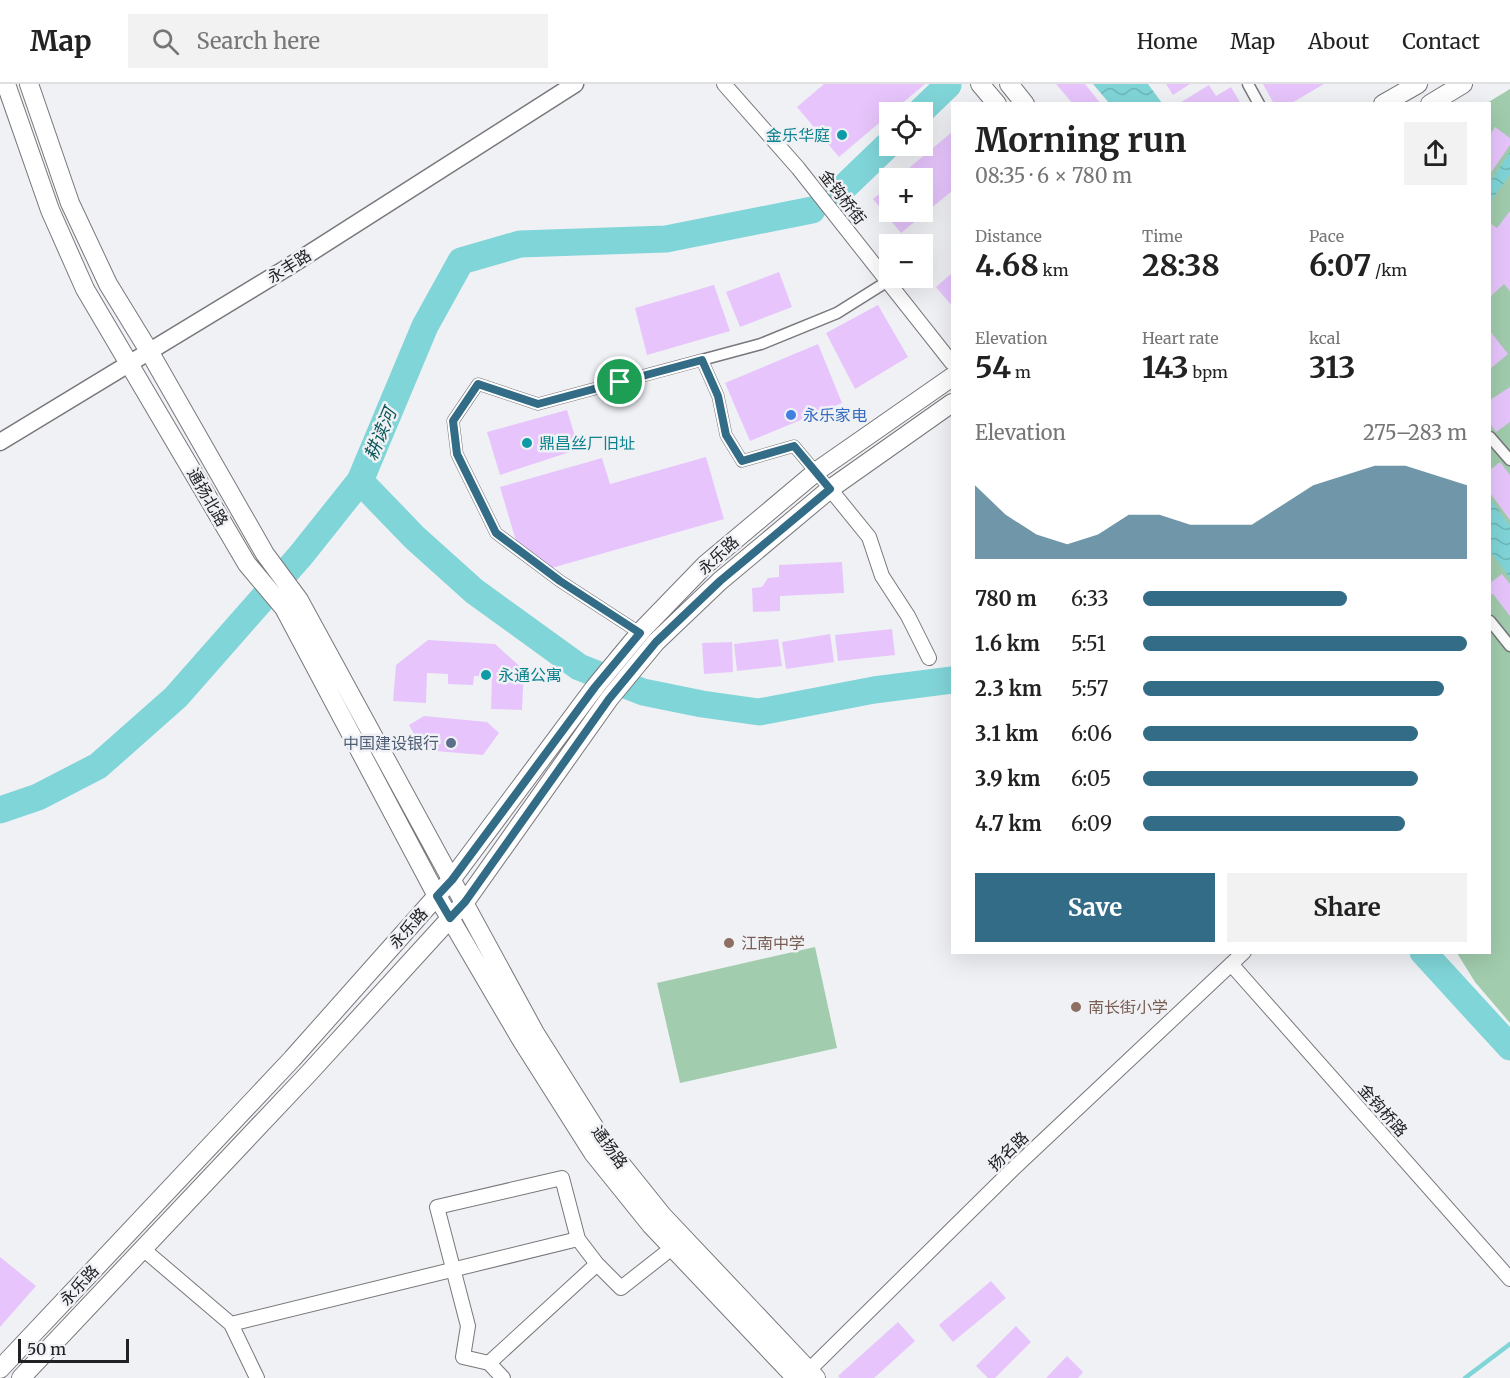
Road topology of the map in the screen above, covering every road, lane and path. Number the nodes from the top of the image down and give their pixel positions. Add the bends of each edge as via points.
1 (6, 84) edge
2 (29, 84) edge
3 (575, 84) edge
4 (724, 84) edge
5 (980, 84) edge
6 (1009, 84) edge
7 (1248, 84) edge
8 (1418, 84) edge
9 (1463, 84) edge
10 (995, 102) edge
11 (1023, 102) edge
12 (1257, 102) edge
13 (1386, 102) edge
14 (1433, 102) edge
15 (879, 270) edge
16 (879, 287) edge
17 (893, 288) edge
18 (149, 351) junction
19 (702, 360) junction
20 (951, 362) edge
21 (128, 363) junction
22 (951, 378) edge
23 (951, 404) edge
24 (1491, 438) edge
25 (0, 442) edge
26 (1510, 460) edge
27 (817, 471) junction
28 (830, 489) junction
29 (292, 604) junction
30 (1491, 622) edge
31 (640, 633) junction
32 (1510, 646) edge
33 (929, 658) dead end
34 (452, 880) junction
35 (437, 896) junction
36 (465, 902) junction
37 (450, 918) junction
38 (1242, 954) edge
39 (1231, 964) junction
40 (578, 1239) junction
41 (672, 1248) junction
42 (143, 1249) junction
43 (597, 1264) junction
44 (453, 1270) junction
45 (1510, 1279) edge
46 (231, 1324) junction
47 (489, 1363) junction
48 (0, 1369) edge
49 (806, 1376) edge
50 (21, 1378) edge
51 (257, 1378) edge
52 (503, 1378) edge

1 - 21 main road, 通扬北路 via 50,210 85,289
2 - 18 main road, 通扬北路 via 70,202 108,284
3 - 18 street, 永丰路
4 - 15 street, 金钩桥街
5 - 10 main road
6 - 11 main road
7 - 12 street
8 - 13 main road
9 - 14 main road
16 - 19 street via 837,313 761,344
17 - 20 street, 金钩桥街
18 - 21 street, 永丰路
18 - 29 main road, 通扬北路
19 - 27 street via 718,396 726,435 742,461 794,446
19 - 31 street via 538,404 478,384 453,421 457,454 496,533
21 - 25 street, 永丰路
21 - 29 main road, 通扬北路 via 247,564
22 - 27 main road, 永乐路
23 - 28 main road, 永乐路
24 - 26 street
27 - 28 street
27 - 31 main road, 永乐路 via 705,565
28 - 33 street via 869,537 882,576
28 - 36 main road, 永乐路 via 720,581 656,642 616,691
29 - 34 main road, 通扬北路
29 - 35 main road, 通扬北路
30 - 32 street
31 - 34 main road, 永乐路
34 - 35 main road, 永乐路
34 - 36 main road, 通扬路
35 - 37 main road, 通扬路
35 - 48 main road, 永乐路 via 292,1059
36 - 37 main road, 永乐路
36 - 49 main road, 通扬路 via 535,1033 605,1144 662,1215
37 - 41 main road, 通扬路 via 593,1153
37 - 42 main road, 永乐路
38 - 39 street, 扬名路
39 - 45 street, 金钩桥路
39 - 49 street, 扬名路 via 1012,1170
40 - 43 street
40 - 44 street
40 - 44 street via 562,1178 437,1207
41 - 43 street via 621,1288
41 - 49 main road, 通扬路
42 - 46 street
42 - 50 main road, 永乐路
43 - 47 street
44 - 46 street
44 - 47 street via 468,1326 463,1357
46 - 51 street
47 - 52 street

